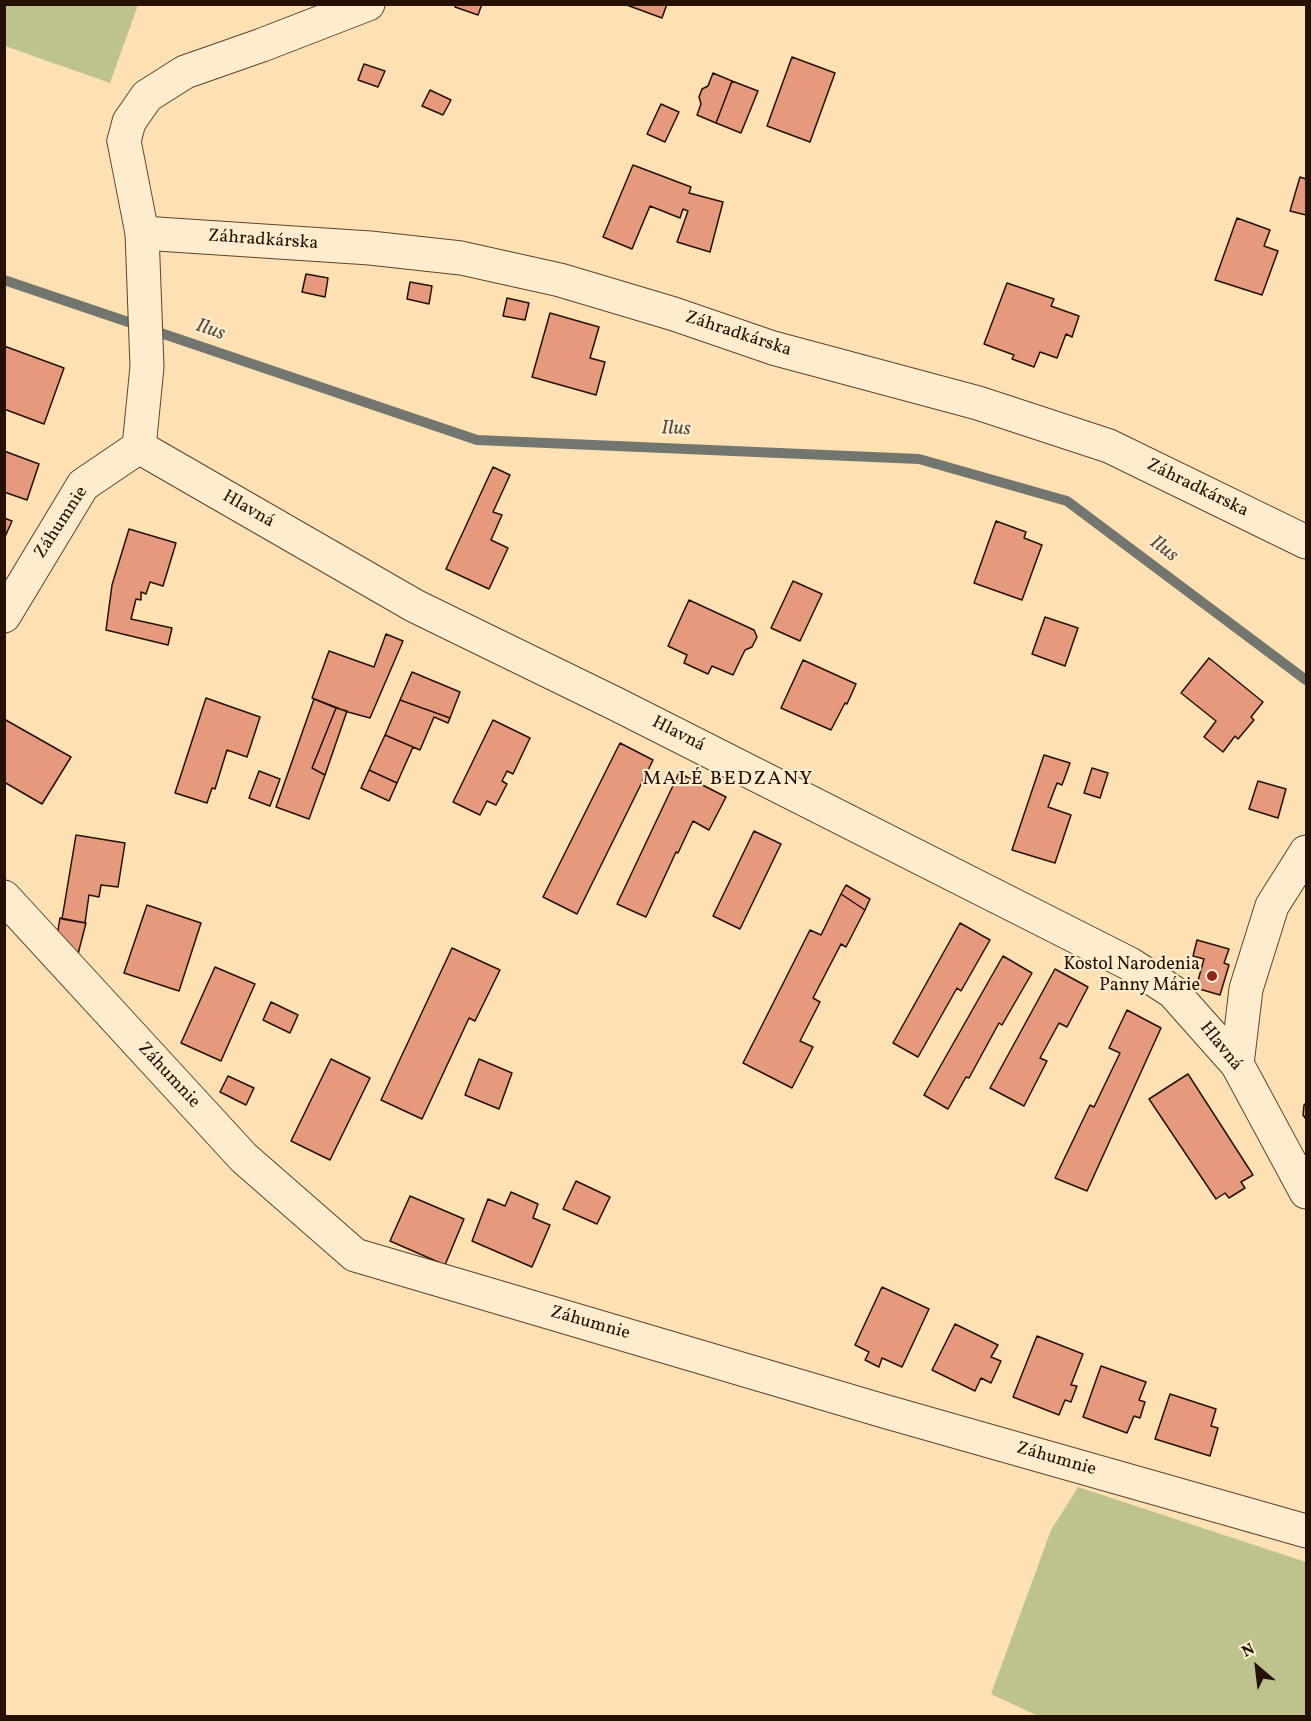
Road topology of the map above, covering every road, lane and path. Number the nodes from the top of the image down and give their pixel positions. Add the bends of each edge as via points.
1 (368, 4) edge
2 (142, 233) junction
3 (139, 447) junction
4 (1306, 542) edge
5 (4, 616) edge
6 (1306, 852) edge
7 (4, 897) edge
8 (1237, 1064) junction
9 (1306, 1192) edge
10 (1306, 1531) edge

1 - 2 street via 185,72 147,96 129,122 124,141
2 - 3 street via 147,367
2 - 4 street, Záhradkárska via 381,249 460,258 560,280 773,348 978,403 1109,446
3 - 5 street, Záhumnie via 83,485
3 - 8 street, Hlavná via 415,606 1130,964 1173,992
6 - 8 street via 1272,906 1246,989
7 - 10 street, Záhumnie via 244,1158 355,1255
8 - 9 street, Hlavná

